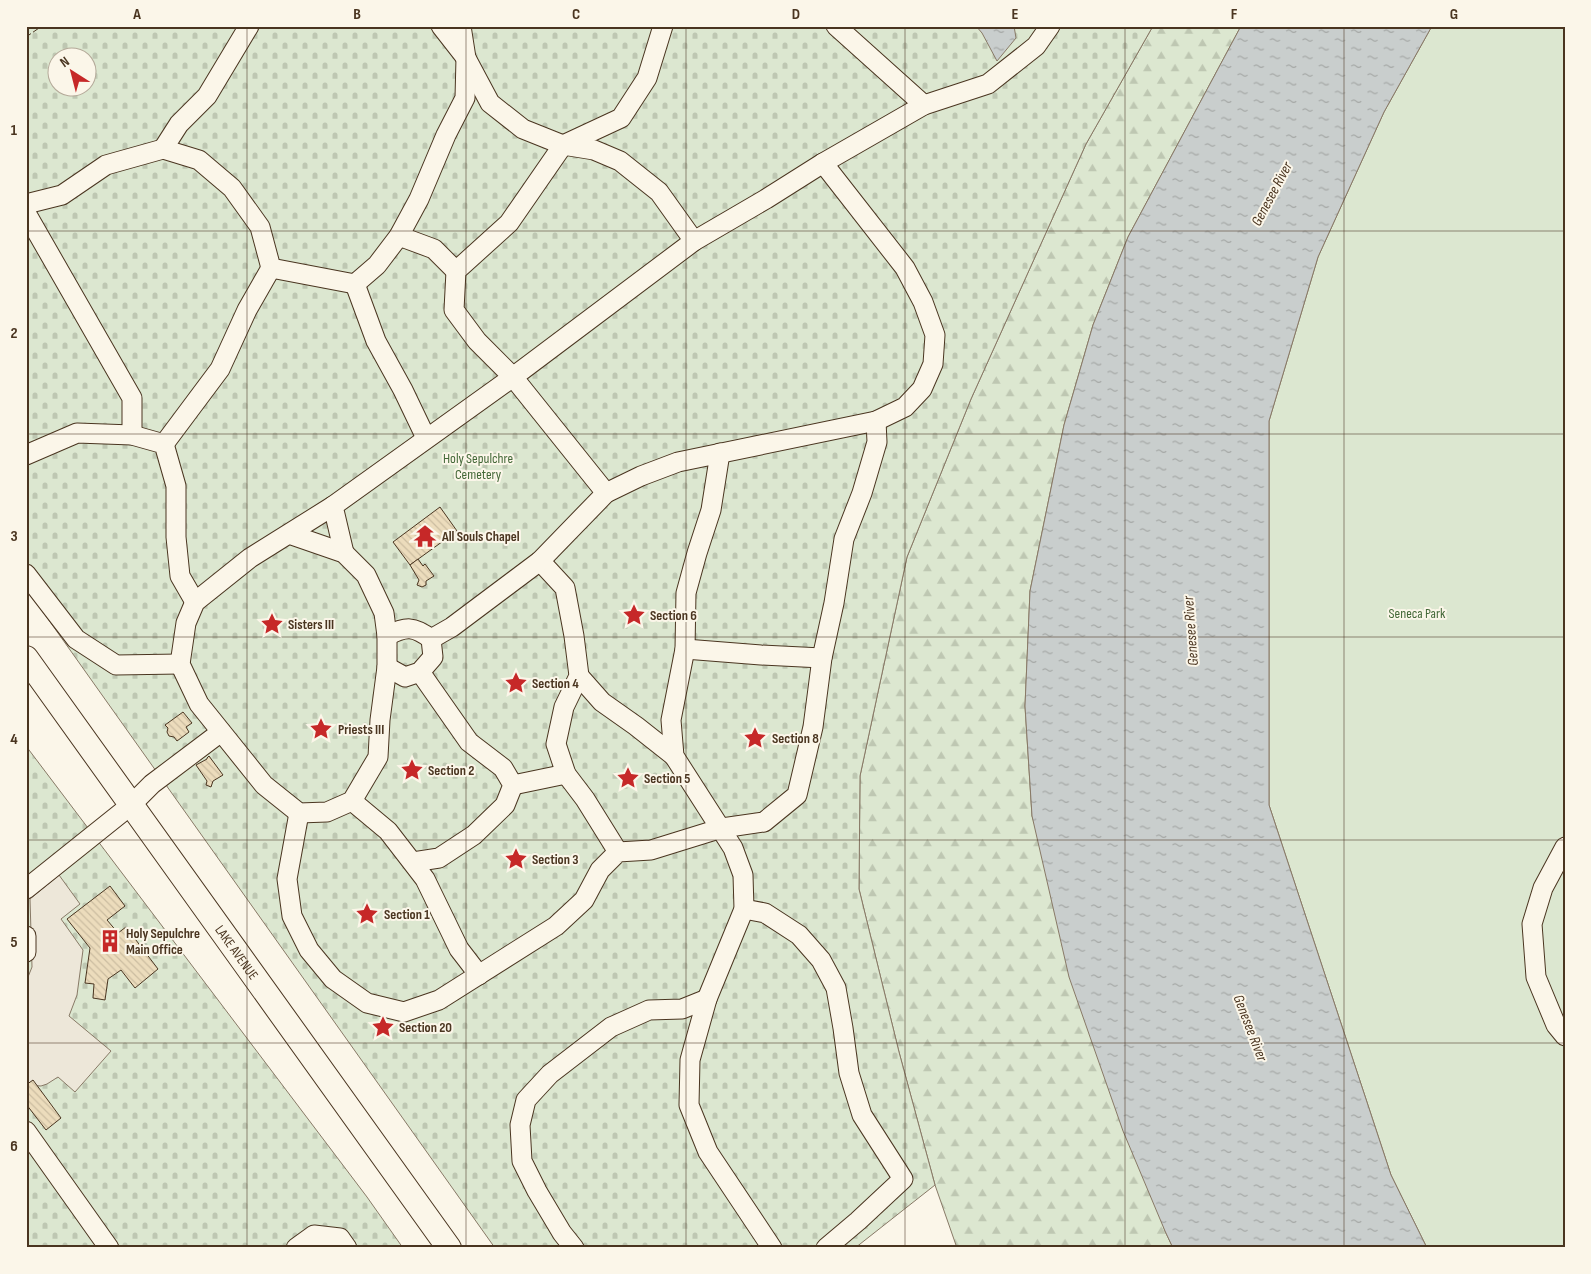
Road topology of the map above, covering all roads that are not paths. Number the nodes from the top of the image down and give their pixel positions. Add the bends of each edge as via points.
1 (249, 26) edge
2 (441, 26) edge
3 (461, 26) edge
4 (663, 26) edge
5 (836, 26) edge
6 (1050, 26) edge
7 (466, 58) junction
8 (924, 105) junction
9 (562, 145) junction
10 (163, 149) junction
11 (822, 163) junction
12 (26, 204) edge
13 (26, 213) edge
14 (399, 236) junction
15 (694, 241) junction
16 (270, 268) junction
17 (456, 271) junction
18 (355, 284) junction
19 (513, 377) junction
20 (876, 421) junction
21 (132, 435) junction
22 (426, 438) junction
23 (164, 444) junction
24 (720, 453) junction
25 (26, 455) edge
26 (606, 493) junction
27 (333, 506) junction
28 (289, 534) junction
29 (344, 553) junction
30 (540, 561) junction
31 (26, 574) edge
32 (195, 602) junction
33 (387, 636) junction
34 (431, 639) junction
35 (685, 649) junction
36 (26, 658) edge
37 (822, 658) junction
38 (180, 664) junction
39 (387, 667) junction
40 (420, 672) junction
41 (579, 676) junction
42 (221, 732) junction
43 (674, 756) junction
44 (566, 774) junction
45 (513, 785) junction
46 (352, 800) junction
47 (132, 805) junction
48 (298, 813) junction
49 (722, 828) junction
50 (1565, 847) edge
51 (618, 852) junction
52 (413, 862) junction
53 (26, 889) edge
54 (744, 909) junction
55 (26, 936) edge
56 (26, 952) edge
57 (479, 975) junction
58 (707, 1000) junction
59 (1565, 1036) edge
60 (26, 1131) edge
61 (110, 1248) edge
62 (296, 1248) edge
63 (347, 1248) edge
64 (449, 1248) edge
65 (574, 1248) edge
66 (772, 1248) edge
67 (826, 1248) edge

1 - 10 lane via 207,96 179,124
2 - 7 lane
3 - 7 lane
4 - 9 lane via 647,78 621,118
5 - 8 lane
6 - 8 lane via 1036,46 988,84
7 - 9 lane via 490,103 523,129
7 - 14 lane via 465,98
8 - 11 lane
9 - 15 lane via 594,150 620,161 659,192
9 - 17 lane via 509,223
10 - 12 lane via 106,165 62,195
10 - 16 lane via 199,160 232,188 260,227
11 - 15 lane
11 - 20 lane via 905,268 923,302 935,335 932,364 922,389 906,407
13 - 21 lane via 132,398
14 - 17 lane via 434,249
14 - 18 lane via 377,265
15 - 19 lane
16 - 18 lane
16 - 23 lane via 220,369
17 - 19 lane via 454,310 477,341
18 - 22 lane via 376,341
19 - 22 lane
19 - 26 lane
20 - 24 lane
20 - 37 lane via 878,442 844,539
21 - 23 lane
21 - 25 lane via 77,433
22 - 27 lane
23 - 32 lane via 176,486 180,576
24 - 26 lane via 678,462
24 - 35 lane via 711,510 686,593
26 - 30 lane
27 - 28 lane
27 - 29 lane
28 - 29 lane
28 - 32 lane via 250,558
29 - 33 lane via 366,575 384,614
30 - 34 lane
30 - 41 lane via 565,588
31 - 38 lane via 76,639 116,665
32 - 38 lane via 186,623
33 - 34 lane via 402,628 418,630
33 - 39 lane
34 - 40 lane via 433,657
35 - 37 lane
35 - 43 lane via 671,720
36 - 47 main road, LAKE AVENUE
37 - 49 lane via 813,727 797,795 764,822
38 - 42 lane via 199,704
39 - 40 lane via 405,677
39 - 46 lane via 378,757
40 - 45 lane via 469,742 503,768
41 - 43 lane via 602,702
41 - 44 lane via 564,707 556,744
42 - 47 lane via 152,784
42 - 48 lane via 264,785
43 - 49 lane
44 - 45 lane
44 - 51 lane
45 - 52 lane via 505,805 474,835 439,858
46 - 48 lane via 327,812
46 - 52 lane via 388,831
47 - 53 lane
47 - 64 main road, LAKE AVENUE
48 - 57 lane via 287,879 292,916 309,950 333,979 367,1003 404,1012 439,1000
49 - 51 lane via 651,850
49 - 54 lane via 743,875
50 - 59 lane via 1543,888 1532,924 1536,977 1556,1026
51 - 57 lane via 600,870 584,900 556,926
52 - 57 lane via 425,879 459,949
54 - 58 lane
54 - 67 lane via 765,913 799,935 820,960 836,988 848,1073 862,1115 903,1179
55 - 56 lane
58 - 65 lane via 682,1009 649,1010 611,1027 550,1074 526,1100 520,1126 522,1161 562,1233
58 - 66 lane via 690,1060 689,1105 708,1152
60 - 61 lane
62 - 63 lane via 314,1235 340,1238

